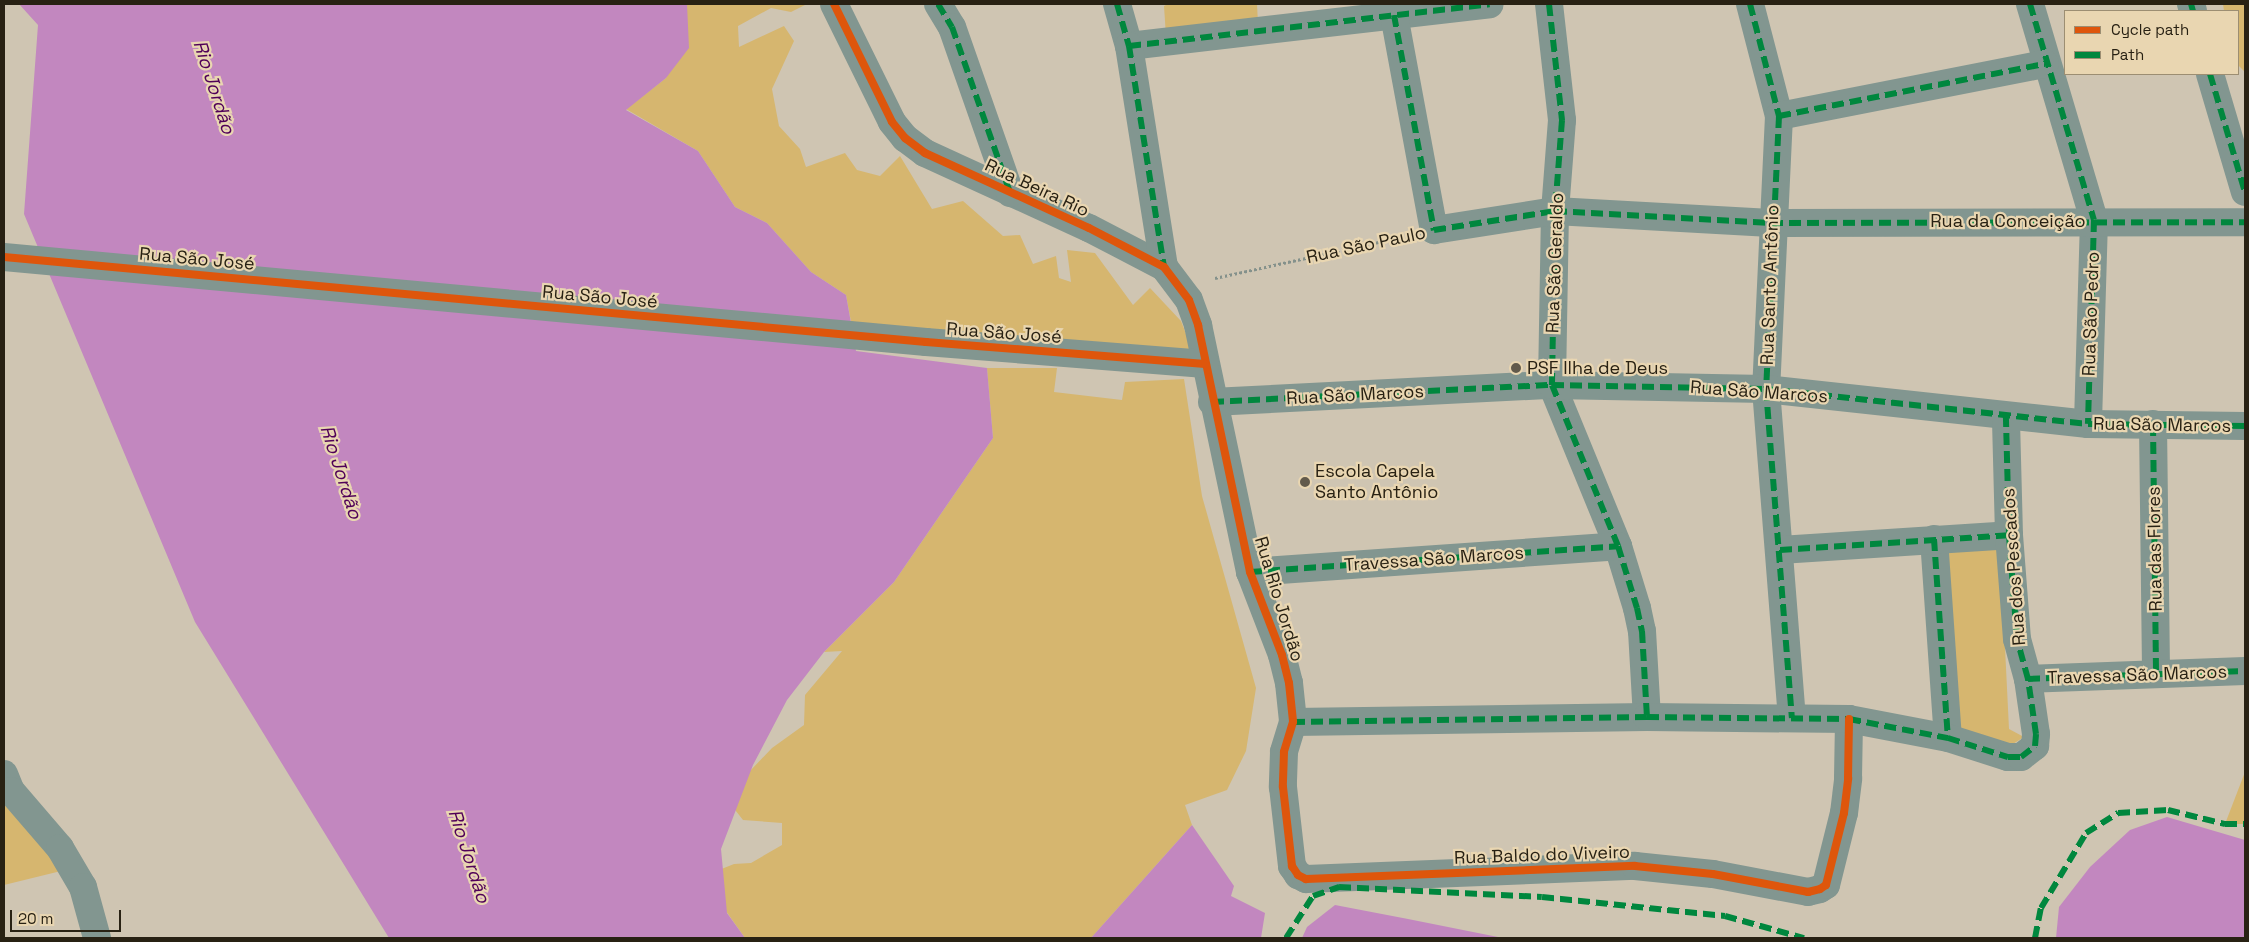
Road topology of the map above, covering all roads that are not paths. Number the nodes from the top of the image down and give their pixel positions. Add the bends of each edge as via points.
1 (834, 4) edge
2 (938, 4) edge
3 (1118, 4) edge
4 (1490, 4) edge
5 (1549, 4) edge
6 (1750, 4) edge
7 (2030, 4) edge
8 (1394, 15) junction
9 (1129, 46) junction
10 (2046, 64) junction
11 (2210, 75) edge
12 (1779, 116) junction
13 (2245, 192) edge
14 (1010, 193) junction
15 (1555, 211) junction
16 (2094, 220) junction
17 (2245, 222) edge
18 (1771, 223) junction
19 (7, 257) edge
20 (1171, 277) junction
21 (1200, 364) junction
22 (1552, 385) junction
23 (1766, 389) junction
24 (1212, 402) junction
25 (2006, 416) junction
26 (2088, 424) junction
27 (2153, 424) junction
28 (2245, 426) edge
29 (2009, 535) junction
30 (1934, 539) junction
31 (1618, 546) junction
32 (1780, 550) junction
33 (1250, 572) junction
34 (2245, 671) edge
35 (2156, 674) junction
36 (2028, 679) junction
37 (1647, 717) junction
38 (1792, 718) junction
39 (1849, 720) junction
40 (1294, 722) junction
41 (1948, 738) junction
42 (4, 774) edge
43 (1292, 866) joint
44 (97, 938) edge

1 - 14 street, Rua Beira Rio via 892,122 904,138 925,153
2 - 14 street via 952,27
3 - 9 street
4 - 8 street
5 - 15 street, Rua São Geraldo via 1562,120
6 - 12 street, Rua Santo Antônio
7 - 10 street, Rua São Pedro
8 - 9 street
8 - 15 street, Rua São Paulo via 1434,230
9 - 20 street
10 - 12 street
10 - 16 street, Rua São Pedro
11 - 13 street
12 - 18 street, Rua Santo Antônio
14 - 20 street, Rua Beira Rio via 1089,228
15 - 18 street, Rua São Paulo
15 - 22 street, Rua São Geraldo
16 - 17 street, Rua da Conceição
16 - 18 street, Rua da Conceição
16 - 26 street, Rua São Pedro
18 - 23 street, Rua Santo Antônio
19 - 21 street, Rua São José
20 - 21 street, Rua Beira Rio via 1189,300 1198,325
21 - 24 street, Rua Beira Rio
22 - 23 street, Rua São Marcos
22 - 24 street, Rua São Marcos
22 - 31 street, Rua São Geraldo
23 - 25 street, Rua São Marcos
23 - 32 street, Rua Santo Antônio
24 - 33 street, Rua Rio Jordão
25 - 26 street, Rua São Marcos
25 - 29 street, Rua dos Pescados
26 - 27 street, Rua São Marcos
27 - 28 street, Rua São Marcos
27 - 35 street, Rua das Flores
29 - 30 street
29 - 36 street, Rua dos Pescados via 2017,638
30 - 32 street
30 - 41 street
31 - 33 street, Travessa São Marcos
31 - 37 street, Rua São Geraldo via 1642,631
32 - 38 street, Rua Santo Antônio
33 - 40 street, Rua Rio Jordão via 1282,655
34 - 35 street, Travessa São Marcos
35 - 36 street, Travessa São Marcos
36 - 41 street, Rua dos Pescados via 2035,746 2021,757 2008,757
37 - 38 street
37 - 40 street
38 - 39 street
39 - 41 street
39 - 43 street, Rua Baldo do Viveiro via 1844,813 1826,885 1808,892 1713,874 1635,866 1306,878 1298,875
40 - 43 street, Rua Rio Jordão via 1284,752 1283,787
42 - 44 street via 11,791 60,848 83,887

